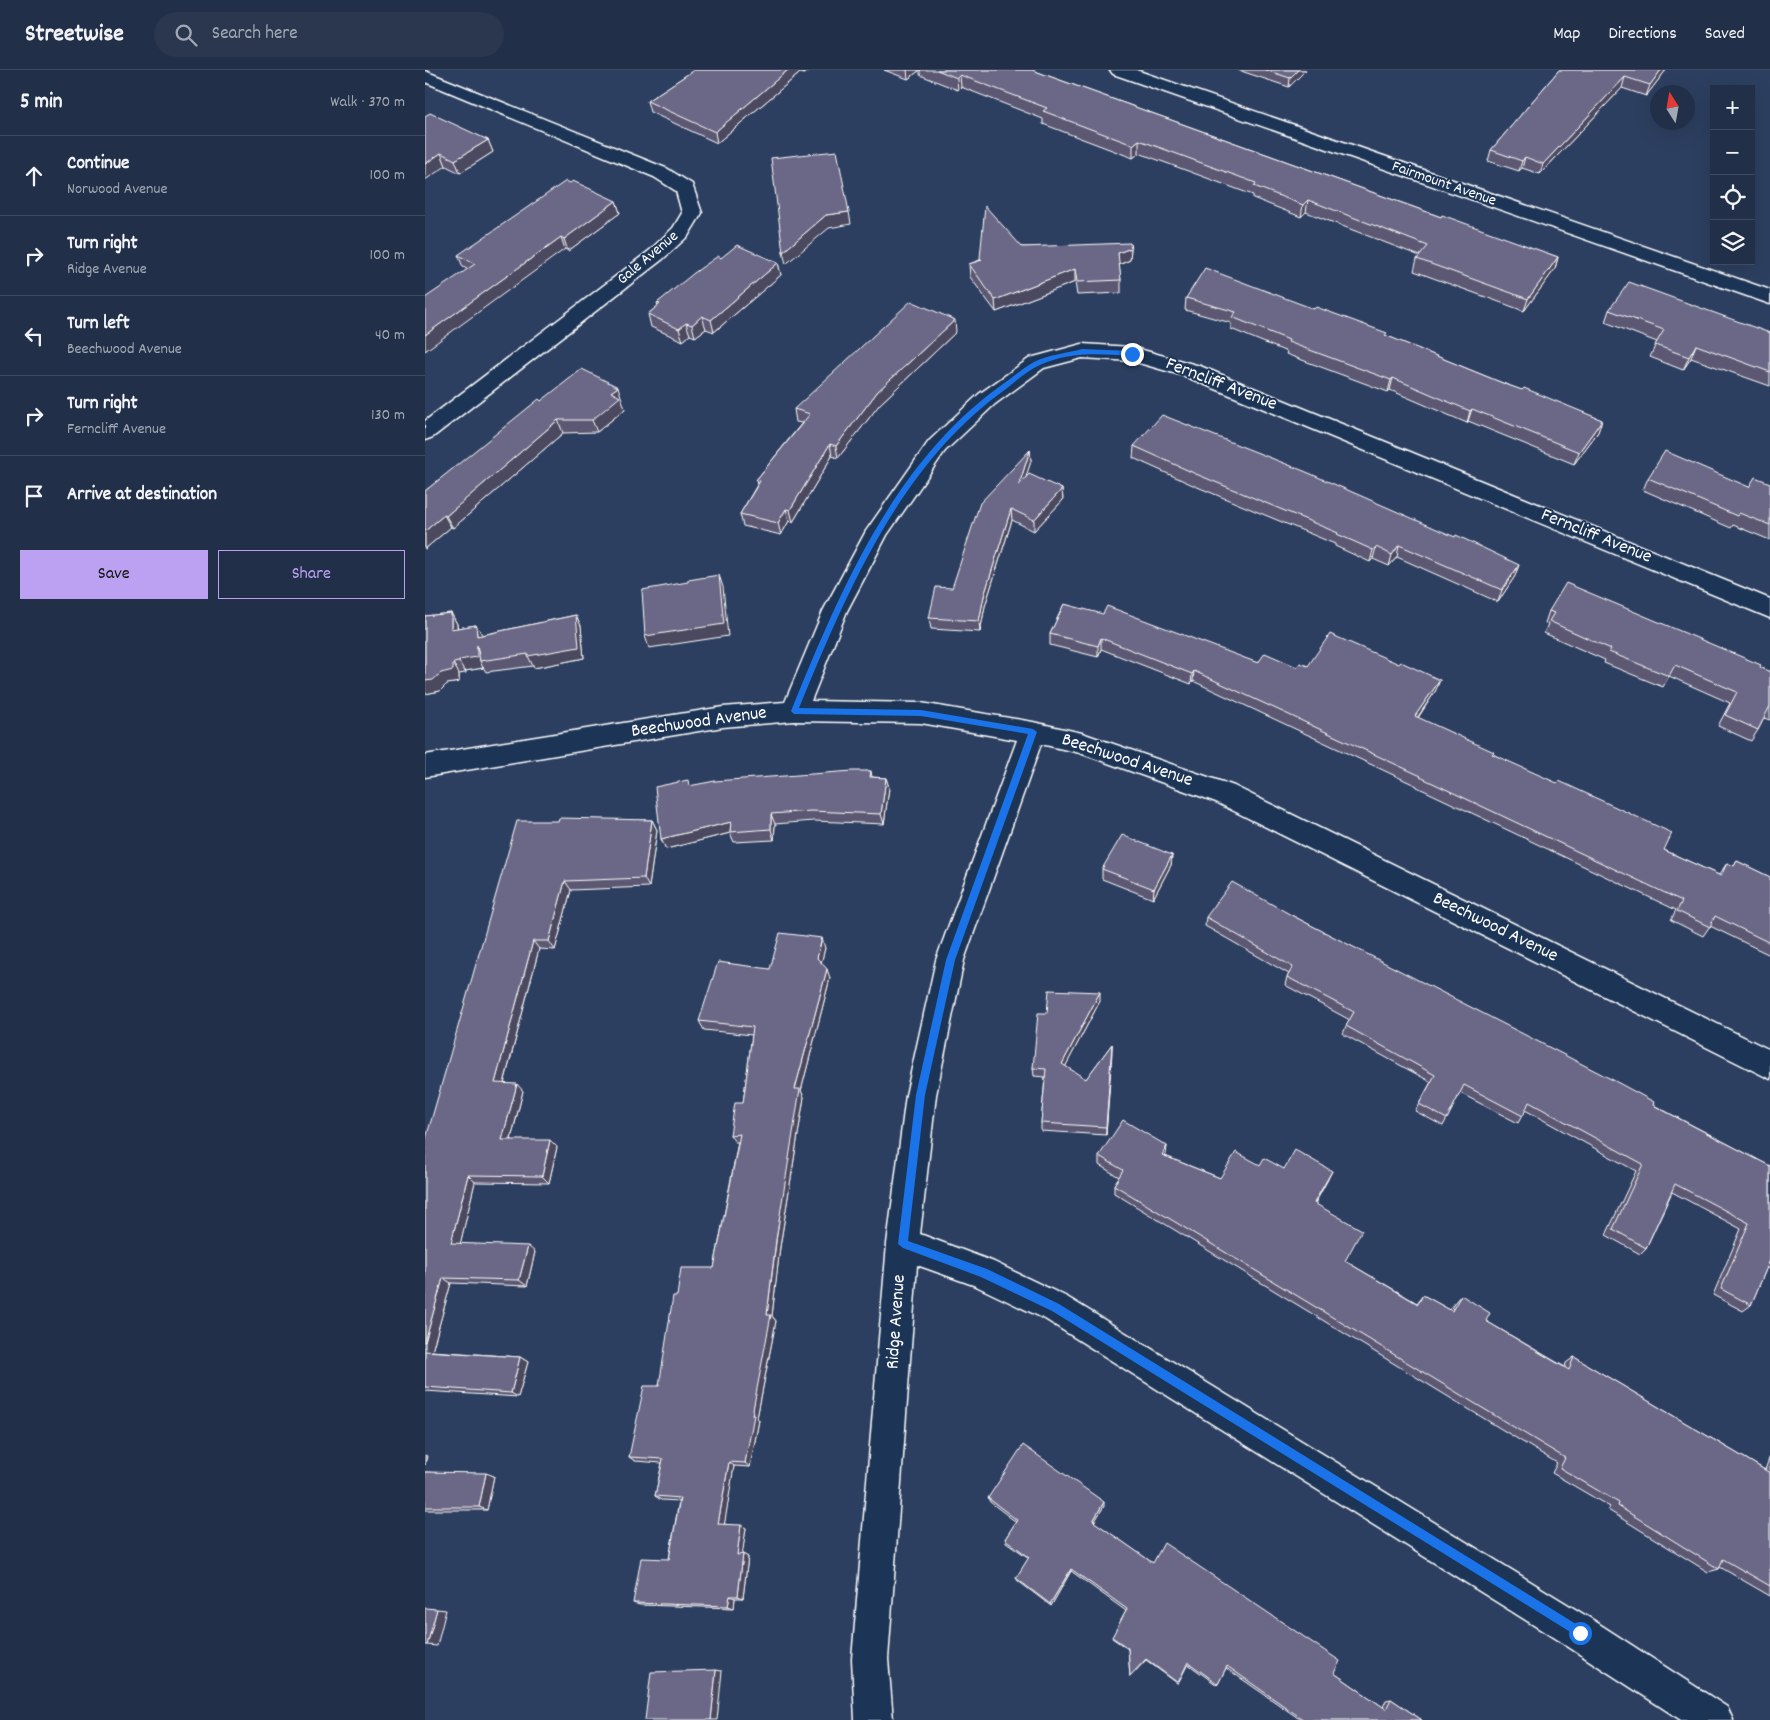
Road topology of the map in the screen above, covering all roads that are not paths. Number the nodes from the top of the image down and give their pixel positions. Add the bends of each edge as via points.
1 (1119, 70) edge
2 (426, 78) edge
3 (1770, 297) edge
4 (425, 432) edge
5 (1770, 609) edge
6 (794, 711) junction
7 (1033, 732) junction
8 (425, 766) edge
9 (1770, 1065) edge
10 (903, 1244) junction
11 (874, 1720) edge
12 (1715, 1720) edge

1 - 3 street, Fairmount Avenue
2 - 4 street, Gale Avenue via 661,173 685,188 692,214 681,232 656,255
5 - 6 street, Ferncliff Avenue via 1192,371 1132,354 1082,351 1037,363 987,399 937,446 878,530 835,611
6 - 7 street, Beechwood Avenue via 921,713
6 - 8 street, Beechwood Avenue via 723,716
7 - 9 street, Beechwood Avenue via 1082,743 1225,794
7 - 10 street, Ridge Avenue via 950,960 921,1095
10 - 11 street, Ridge Avenue via 871,1659
10 - 12 street via 983,1273 1056,1308

